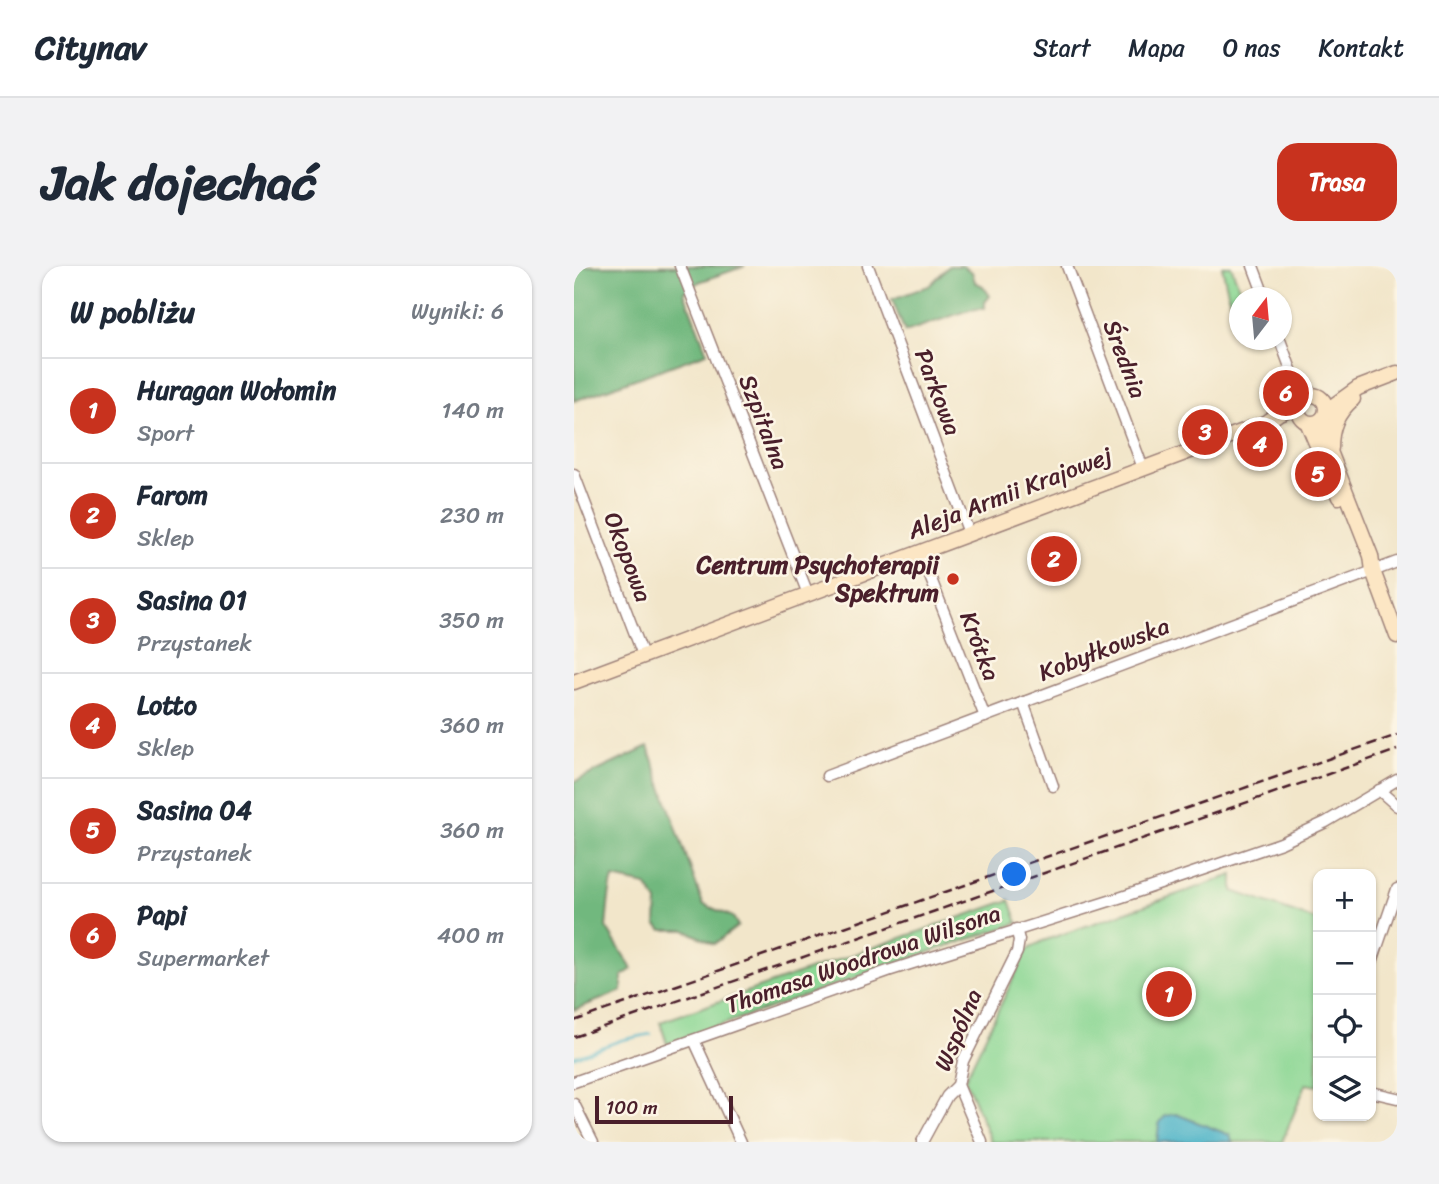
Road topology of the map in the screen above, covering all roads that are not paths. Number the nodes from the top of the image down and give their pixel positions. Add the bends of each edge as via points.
1 (680, 266) edge
2 (868, 266) edge
3 (1067, 266) edge
4 (1253, 266) edge
5 (1261, 287) edge
6 (1284, 350) edge
7 (1397, 373) edge
8 (1362, 387) junction
9 (1309, 407) junction
10 (1331, 453) junction
11 (1143, 468) junction
12 (574, 474) edge
13 (969, 533) junction
14 (920, 551) junction
15 (1397, 562) edge
16 (1373, 571) junction
17 (808, 594) junction
18 (1397, 636) edge
19 (643, 655) junction
20 (574, 682) edge
21 (1023, 702) junction
22 (985, 717) junction
23 (827, 776) dead end
24 (1397, 780) edge
25 (1053, 786) dead end
26 (1379, 790) junction
27 (1397, 806) edge
28 (1397, 889) edge
29 (1016, 929) junction
30 (1376, 950) edge
31 (694, 1040) junction
32 (574, 1082) edge
33 (958, 1085) junction
34 (1376, 1093) edge
35 (1397, 1098) edge
36 (574, 1104) edge
37 (593, 1142) edge
38 (741, 1142) edge
39 (922, 1142) edge
40 (982, 1142) edge

1 - 17 street, Szpitalna
2 - 13 street, Parkowa
3 - 11 street, Średnia
4 - 5 street
6 - 9 street
7 - 8 street, Aleja Armii Krajowej
8 - 9 street, Aleja Armii Krajowej
8 - 10 street via 1337,416
9 - 10 street
9 - 11 street, Aleja Armii Krajowej
9 - 16 street via 1363,559
10 - 16 street
11 - 13 street, Aleja Armii Krajowej
12 - 19 street, Okopowa
13 - 14 street, Aleja Armii Krajowej
14 - 17 street, Aleja Armii Krajowej
14 - 22 street, Krótka
15 - 16 street, Kobyłkowska
16 - 18 street
16 - 21 street, Kobyłkowska
17 - 19 street, Aleja Armii Krajowej
19 - 20 street, Aleja Armii Krajowej
21 - 22 street, Kobyłkowska
21 - 25 street
22 - 23 street, Kobyłkowska
24 - 26 street, Thomasa Woodrowa Wilsona
26 - 27 street
26 - 29 street, Thomasa Woodrowa Wilsona via 1281,843
28 - 30 street
29 - 31 street, Thomasa Woodrowa Wilsona
29 - 33 street, Wspólna via 1017,952 963,1061
31 - 32 street, Thomasa Woodrowa Wilsona
31 - 38 street
33 - 39 street, Wspólna
33 - 40 street
34 - 35 street
36 - 37 street

